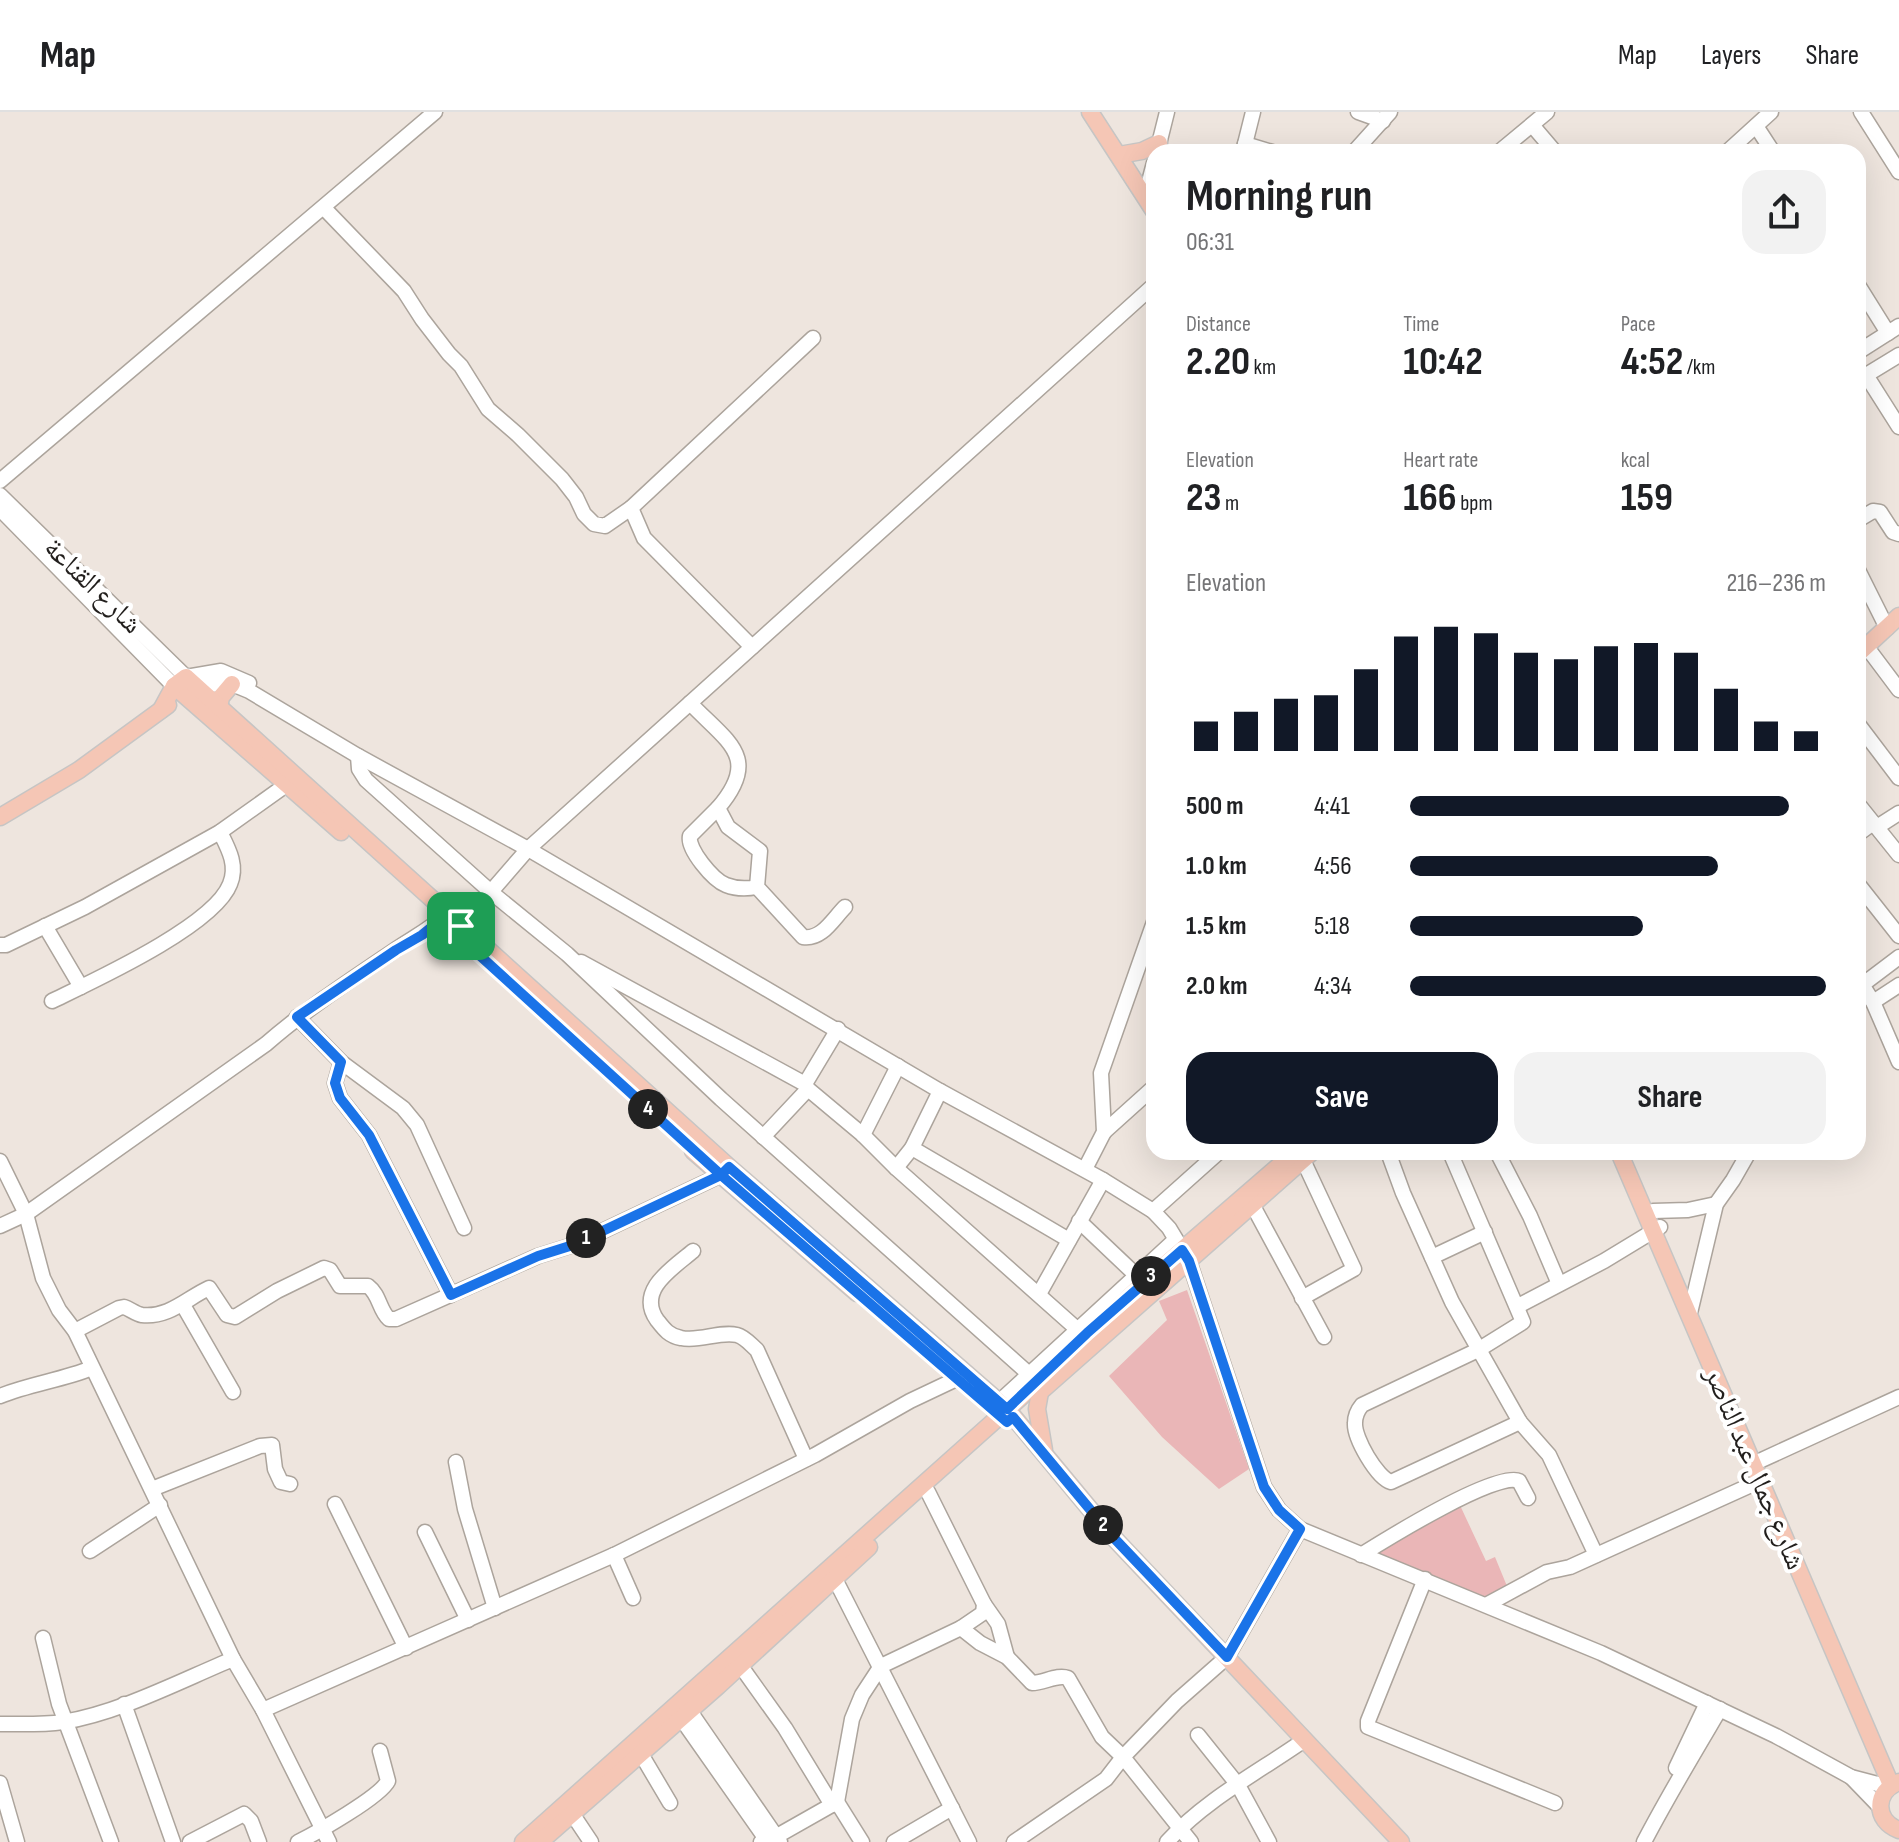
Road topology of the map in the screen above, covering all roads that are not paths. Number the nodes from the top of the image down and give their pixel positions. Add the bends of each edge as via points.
1 (435, 112) edge
2 (1090, 112) edge
3 (1167, 112) edge
4 (1253, 112) edge
5 (1358, 112) edge
6 (1547, 112) edge
7 (1770, 112) edge
8 (1861, 112) edge
9 (1387, 117) edge
10 (1532, 125) junction
11 (1756, 126) junction
12 (1159, 144) edge
13 (1245, 144) edge
14 (1362, 144) edge
15 (1509, 144) edge
16 (1548, 144) edge
17 (1736, 144) edge
18 (1768, 144) edge
19 (1146, 150) edge
20 (1119, 155) junction
21 (1899, 172) edge
22 (1146, 199) edge
23 (324, 208) junction
24 (1146, 292) edge
25 (1866, 295) edge
26 (1893, 329) edge
27 (813, 338) dead end
28 (1866, 347) edge
29 (1899, 355) edge
30 (1866, 375) edge
31 (1866, 382) edge
32 (1899, 427) edge
33 (0, 481) edge
34 (0, 495) edge
35 (631, 508) junction
36 (3, 515) edge
37 (1866, 515) edge
38 (1899, 534) edge
39 (1866, 582) edge
40 (1893, 622) edge
41 (1866, 646) edge
42 (752, 647) junction
43 (1866, 654) edge
44 (232, 684) junction
45 (184, 685) junction
46 (1899, 690) edge
47 (690, 703) junction
48 (219, 708) junction
49 (293, 717) junction
50 (1866, 735) edge
51 (358, 756) junction
52 (1899, 778) edge
53 (286, 785) junction
54 (718, 808) junction
55 (1899, 813) edge
56 (1866, 814) edge
57 (0, 817) edge
58 (1875, 825) junction
59 (1866, 830) edge
60 (220, 832) junction
61 (528, 849) junction
62 (1899, 855) edge
63 (757, 887) junction
64 (492, 893) junction
65 (1866, 894) edge
66 (845, 907) dead end
67 (445, 917) junction
68 (45, 926) junction
69 (458, 929) junction
70 (1899, 936) edge
71 (0, 945) edge
72 (1146, 945) edge
73 (567, 954) junction
74 (1899, 957) edge
75 (1866, 978) edge
76 (1899, 985) edge
77 (81, 987) junction
78 (1866, 992) edge
79 (52, 1001) dead end
80 (1873, 1002) junction
81 (297, 1017) junction
82 (838, 1029) junction
83 (341, 1062) junction
84 (1899, 1062) edge
85 (898, 1066) junction
86 (806, 1086) junction
87 (940, 1091) junction
88 (1146, 1098) edge
89 (1104, 1132) junction
90 (863, 1135) junction
91 (763, 1137) junction
92 (912, 1148) junction
93 (1201, 1160) edge
94 (1210, 1160) edge
95 (1297, 1160) edge
96 (1298, 1160) edge
97 (1305, 1160) edge
98 (1391, 1160) edge
99 (1454, 1160) edge
100 (1501, 1160) edge
101 (1623, 1160) edge
102 (1631, 1160) edge
103 (1744, 1160) edge
104 (0, 1161) edge
105 (1205, 1165) junction
106 (896, 1168) junction
107 (1085, 1169) junction
108 (725, 1171) junction
109 (1103, 1180) junction
110 (1716, 1204) junction
111 (1253, 1206) junction
112 (1153, 1211) junction
113 (1653, 1211) junction
114 (26, 1214) junction
115 (1079, 1221) junction
116 (0, 1226) edge
117 (464, 1228) dead end
118 (1658, 1229) junction
119 (1485, 1232) junction
120 (1069, 1240) junction
121 (1182, 1250) junction
122 (693, 1251) dead end
123 (1432, 1257) junction
124 (1137, 1276) junction
125 (1559, 1284) junction
126 (1039, 1294) junction
127 (451, 1295) junction
128 (1302, 1298) junction
129 (183, 1305) junction
130 (1518, 1306) junction
131 (1692, 1307) junction
132 (1078, 1330) junction
133 (75, 1331) junction
134 (1324, 1337) dead end
135 (1478, 1350) junction
136 (92, 1368) junction
137 (1029, 1374) junction
138 (961, 1376) junction
139 (233, 1392) dead end
140 (1040, 1392) junction
141 (0, 1396) edge
142 (1899, 1397) edge
143 (1005, 1413) junction
144 (1520, 1422) junction
145 (1045, 1456) junction
146 (806, 1459) junction
147 (1759, 1461) junction
148 (456, 1462) dead end
149 (1762, 1480) junction
150 (290, 1484) dead end
151 (152, 1489) junction
152 (928, 1492) junction
153 (1528, 1498) dead end
154 (335, 1504) dead end
155 (160, 1505) junction
156 (1300, 1529) junction
157 (425, 1532) dead end
158 (90, 1551) dead end
159 (614, 1555) junction
160 (1361, 1555) junction
161 (1596, 1555) junction
162 (835, 1579) junction
163 (1425, 1579) junction
164 (633, 1598) dead end
165 (984, 1604) junction
166 (1488, 1604) junction
167 (495, 1608) junction
168 (468, 1620) junction
169 (961, 1628) junction
170 (43, 1638) dead end
171 (406, 1648) junction
172 (1007, 1657) junction
173 (233, 1659) junction
174 (1224, 1660) junction
175 (740, 1665) junction
176 (881, 1666) junction
177 (124, 1704) junction
178 (1713, 1706) junction
179 (681, 1709) junction
180 (263, 1710) junction
181 (67, 1721) junction
182 (0, 1724) edge
183 (1198, 1735) dead end
184 (1300, 1743) junction
185 (380, 1751) dead end
186 (641, 1754) junction
187 (1123, 1757) junction
188 (1851, 1777) junction
189 (0, 1783) edge
190 (1894, 1783) edge
191 (1238, 1785) junction
192 (670, 1803) dead end
193 (1555, 1803) dead end
194 (834, 1804) junction
195 (1879, 1806) junction
196 (568, 1807) junction
197 (952, 1808) junction
198 (1181, 1827) junction
199 (1899, 1830) edge
200 (326, 1836) edge
201 (770, 1840) edge
202 (17, 1842) edge
203 (111, 1842) edge
204 (173, 1842) edge
205 (190, 1842) edge
206 (259, 1842) edge
207 (298, 1842) edge
208 (523, 1842) edge
209 (540, 1842) edge
210 (591, 1842) edge
211 (862, 1842) edge
212 (894, 1842) edge
213 (969, 1842) edge
214 (1014, 1842) edge
215 (1167, 1842) edge
216 (1191, 1842) edge
217 (1269, 1842) edge
218 (1388, 1842) edge
219 (1401, 1842) edge
220 (1644, 1842) edge

1 - 23 street
2 - 20 main road
3 - 12 street
4 - 13 street
5 - 9 street
6 - 10 street
7 - 11 street
8 - 21 street
9 - 14 street
10 - 15 street
10 - 16 street
11 - 17 street
11 - 18 street
19 - 20 main road
20 - 22 main road
23 - 33 street
23 - 35 street via 393,277 488,409 562,479 594,524 605,526
24 - 42 street
25 - 26 street
26 - 28 street
27 - 35 street
29 - 30 street
31 - 32 street
34 - 45 street, شارع القناعة
35 - 42 street via 644,538
36 - 45 street, شارع القناعة
37 - 38 street via 1880,512
39 - 40 street
40 - 41 main road
42 - 47 street
43 - 46 street
44 - 45 street
44 - 48 main road
44 - 49 street
45 - 48 main road
45 - 49 street via 221,671 232,674
45 - 53 main road
45 - 57 main road via 161,710 79,770
47 - 54 street via 738,757 740,774
47 - 61 street
48 - 67 main road
49 - 51 street
50 - 52 street
51 - 61 street
51 - 64 street via 366,780
53 - 60 street
53 - 67 main road
54 - 63 street via 728,827 760,851
54 - 63 street via 690,836 691,850 723,885
55 - 58 street
56 - 58 street
58 - 59 street
58 - 62 street
60 - 68 street
60 - 77 street via 233,869 230,886 210,909 156,949
61 - 64 street
61 - 82 street
63 - 66 street via 803,937 820,934
64 - 69 street
64 - 73 street
65 - 70 street
67 - 69 main road
67 - 81 street
68 - 71 street
68 - 77 street
69 - 108 main road
72 - 89 street via 1101,1073
73 - 86 street
73 - 91 street
74 - 75 street
76 - 80 street
77 - 79 street
78 - 80 street
80 - 84 street
81 - 83 street
81 - 114 street
82 - 85 street
82 - 86 street
83 - 117 street via 403,1108 417,1125
83 - 127 street via 335,1083 340,1098 369,1135
85 - 87 street
85 - 90 street
86 - 90 street
86 - 91 street
87 - 92 street
87 - 107 street
88 - 89 street
89 - 107 street
90 - 106 street
91 - 137 street
92 - 106 street
92 - 120 street
93 - 105 street
94 - 105 street
95 - 121 main road
96 - 111 main road
97 - 128 street via 1354,1269
98 - 123 street
99 - 119 street
100 - 125 street
101 - 118 main road, شارع جمال عبد الناصر
102 - 113 main road, شارع جمال عبد الناصر
103 - 110 street
104 - 114 street
105 - 112 street
106 - 126 street
107 - 109 street
108 - 127 street via 573,1245
108 - 138 main road
109 - 112 street
109 - 115 street
110 - 113 street
110 - 131 street
111 - 121 main road
111 - 128 street
112 - 121 street
113 - 118 main road, شارع جمال عبد الناصر
114 - 116 street
114 - 133 street via 43,1278
115 - 120 street
115 - 124 street
118 - 125 street
118 - 131 main road, شارع جمال عبد الناصر
119 - 123 street
119 - 130 street
120 - 126 street
121 - 124 street
121 - 140 main road
121 - 143 main road
121 - 156 street via 1264,1487
122 - 146 street via 660,1278 650,1295 654,1314 668,1334 681,1338 738,1335 749,1342
123 - 135 street
124 - 132 street
125 - 130 street
126 - 132 street
127 - 129 street via 389,1319 374,1290 340,1286 324,1268 235,1317 227,1315 209,1288
128 - 134 street
129 - 133 street via 144,1315 119,1308
129 - 139 street
130 - 135 street via 1523,1322
131 - 147 main road, شارع جمال عبد الناصر
132 - 137 street
133 - 136 street
135 - 144 street
135 - 144 street via 1362,1405 1355,1433 1368,1456 1384,1480 1395,1481
136 - 141 street
136 - 151 street
137 - 143 street
138 - 143 main road
138 - 146 street
140 - 143 main road
140 - 145 main road via 1037,1409
142 - 147 street
143 - 145 main road
143 - 152 main road
143 - 174 main road via 1111,1546
143 - 179 main road
144 - 161 street via 1549,1455
145 - 174 main road
146 - 159 street
147 - 149 main road, شارع جمال عبد الناصر
147 - 190 main road, شارع جمال عبد الناصر
148 - 167 street
149 - 161 street
149 - 190 main road, شارع جمال عبد الناصر
150 - 151 street via 281,1482 275,1469 272,1445
151 - 155 street
152 - 162 main road
152 - 165 street
153 - 160 street via 1519,1481 1508,1478
154 - 171 street
155 - 158 street
155 - 173 street
156 - 160 street
156 - 174 street
157 - 168 street
159 - 164 street
159 - 167 street
160 - 163 street
161 - 166 street via 1547,1572
162 - 175 main road
162 - 176 street
163 - 166 street
163 - 193 street via 1368,1727
165 - 169 street via 983,1613
165 - 172 street via 998,1624
166 - 178 street
167 - 168 street
168 - 171 street
169 - 172 street
169 - 176 street
170 - 181 street
171 - 180 street
172 - 187 street via 1032,1683 1068,1678 1102,1737
173 - 177 street
173 - 180 street
174 - 184 main road
174 - 187 street
174 - 219 main road
175 - 179 main road
175 - 194 street
176 - 194 street via 852,1719
176 - 197 street
177 - 181 street
177 - 204 street
178 - 188 street
178 - 220 street via 1676,1768 1674,1785
179 - 186 main road
179 - 196 main road
179 - 201 street
180 - 200 street
181 - 182 street
181 - 203 street
183 - 191 street
184 - 191 street
184 - 218 main road
185 - 200 street via 386,1786
186 - 192 street
186 - 196 main road
187 - 198 street
187 - 214 street via 1106,1779
188 - 190 street
188 - 195 street
189 - 202 street
190 - 195 main road
191 - 198 street
191 - 217 street
194 - 201 street
194 - 211 street
195 - 199 main road via 1885,1821
196 - 208 main road
196 - 209 main road
196 - 210 street
197 - 212 street
197 - 213 street
198 - 215 street
198 - 216 street
200 - 207 street
205 - 206 street via 244,1814

